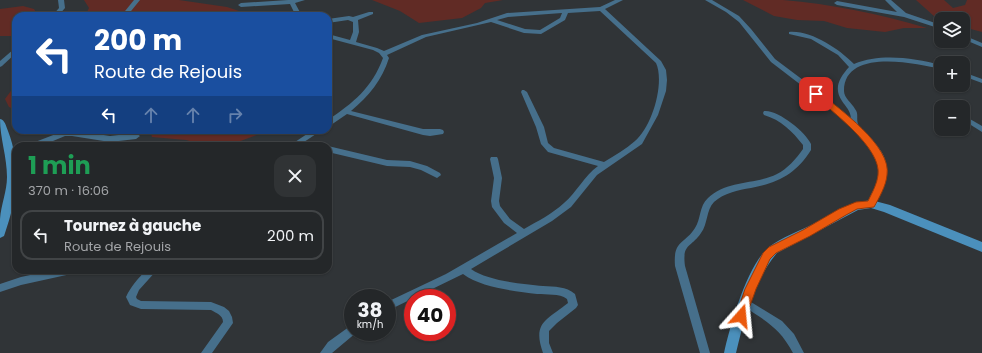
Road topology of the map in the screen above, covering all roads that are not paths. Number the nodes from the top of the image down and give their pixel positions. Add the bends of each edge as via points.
1 (62, 0) edge
2 (137, 0) edge
3 (302, 0) edge
4 (620, 0) edge
5 (708, 0) edge
6 (888, 0) edge
7 (292, 1) edge
8 (837, 3) dead end
9 (241, 5) dead end
10 (601, 9) junction
11 (58, 12) edge
12 (127, 12) edge
13 (297, 12) edge
14 (371, 13) dead end
15 (565, 13) junction
16 (905, 15) junction
17 (354, 19) junction
18 (332, 20) edge
19 (492, 20) junction
20 (934, 25) edge
21 (791, 33) dead end
22 (332, 37) edge
23 (970, 40) edge
24 (352, 43) junction
25 (982, 45) edge
26 (12, 52) edge
27 (383, 54) junction
28 (3, 58) edge
29 (0, 65) edge
30 (852, 66) junction
31 (934, 66) edge
32 (970, 77) edge
33 (982, 81) edge
34 (524, 92) dead end
35 (347, 112) junction
36 (767, 113) dead end
37 (332, 121) edge
38 (970, 121) edge
39 (0, 122) edge
40 (854, 127) junction
41 (982, 129) edge
42 (440, 132) dead end
43 (69, 134) edge
44 (78, 134) edge
45 (312, 134) edge
46 (136, 136) dead end
47 (45, 142) edge
48 (300, 142) edge
49 (12, 149) edge
50 (332, 150) edge
51 (494, 159) dead end
52 (605, 165) junction
53 (437, 175) dead end
54 (12, 180) edge
55 (871, 204) junction
56 (0, 233) edge
57 (524, 234) junction
58 (982, 247) edge
59 (463, 269) junction
60 (53, 274) edge
61 (148, 274) edge
62 (0, 288) edge
63 (396, 302) edge
64 (746, 303) junction
65 (344, 337) edge
66 (206, 353) edge
67 (325, 353) edge
68 (548, 353) edge
69 (705, 353) edge
70 (730, 353) edge
71 (799, 353) edge

1 - 11 street via 62,8
2 - 12 street
3 - 7 street
4 - 10 street
5 - 40 street via 737,17 778,65 823,99
6 - 16 street
7 - 9 street
7 - 13 street
8 - 16 street
10 - 15 street
10 - 52 street via 659,62 664,74 660,98 643,136
14 - 17 street
15 - 19 street via 507,15
15 - 19 street via 563,19 542,32 524,31
16 - 20 street
17 - 18 street
17 - 24 street via 357,26
19 - 27 street via 424,36
21 - 30 street via 813,38 840,54
22 - 24 street
23 - 25 street
24 - 27 street via 375,49
26 - 28 street
27 - 35 street via 385,60 372,87
28 - 29 street
30 - 31 street via 878,60
30 - 40 street via 842,76 840,92 854,113
32 - 33 street
34 - 52 street via 545,144 551,150
35 - 37 street
35 - 42 street via 422,132
36 - 69 street via 782,118 789,124 808,144 807,150 779,176 726,191 712,199 705,207 700,228 679,251 680,266
38 - 41 street
39 - 49 street
40 - 55 street via 881,159 883,174
43 - 47 street
44 - 46 street via 110,139
45 - 48 street
50 - 53 street via 387,163 410,164
51 - 57 street via 498,178 496,207 507,222
52 - 57 street via 594,173 568,205
54 - 56 street via 6,219
55 - 58 street
55 - 64 street via 849,209 773,250 762,263
57 - 59 street
59 - 63 street
59 - 68 street via 473,276 487,280 568,293 572,297 573,305 545,326 542,333
60 - 62 street
61 - 66 street via 132,292 130,297 133,302 141,305 211,306 227,316 226,328
64 - 70 street
64 - 71 street via 778,324 790,337
65 - 67 street

